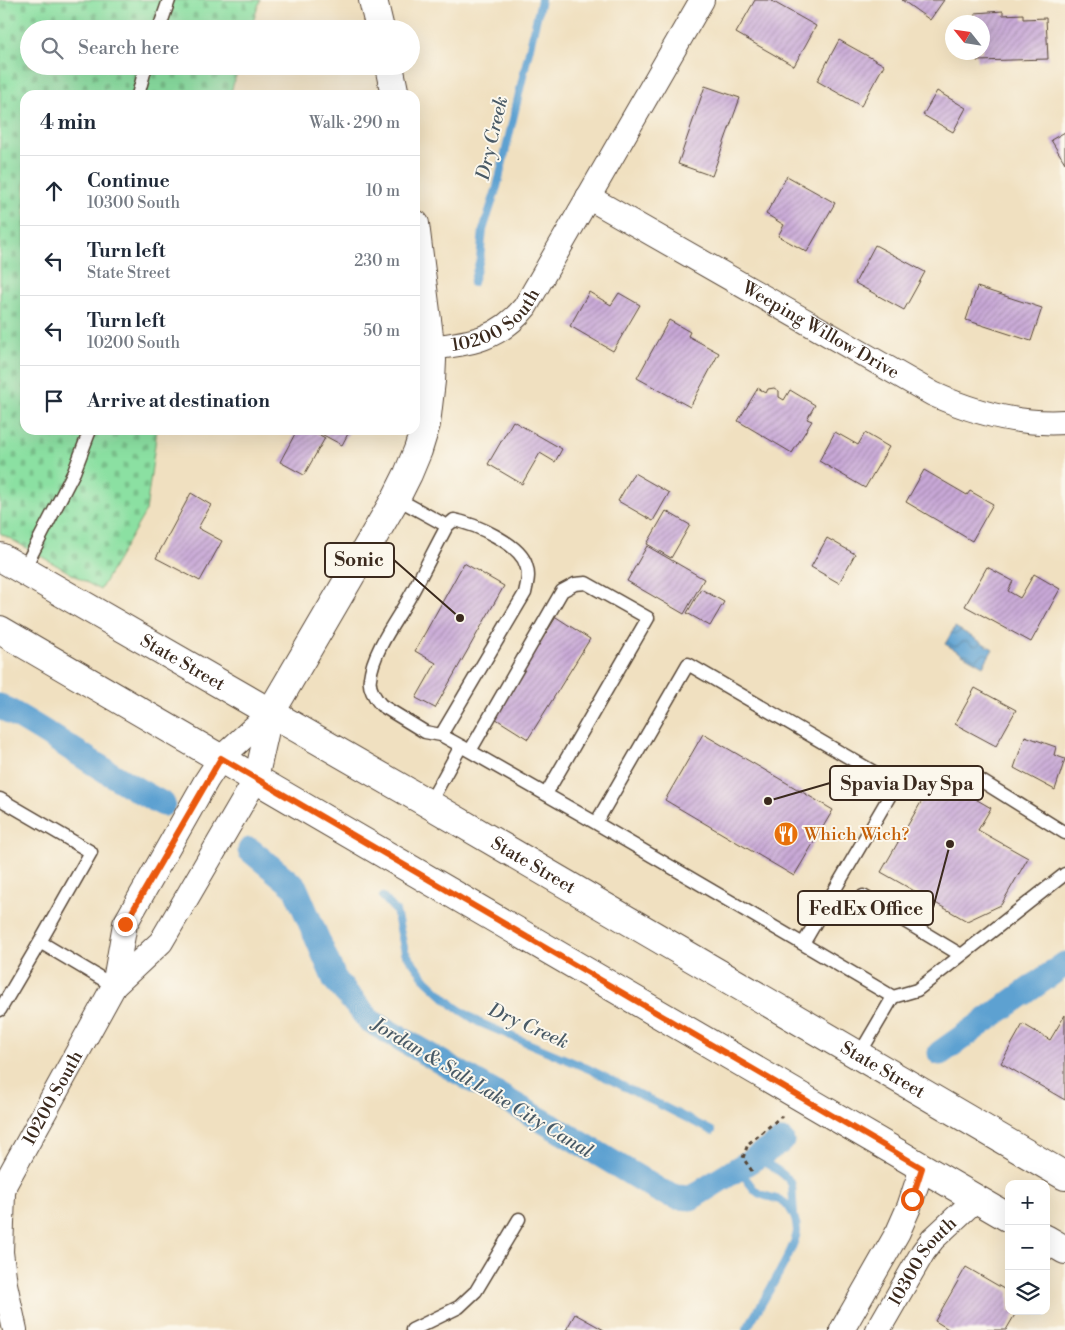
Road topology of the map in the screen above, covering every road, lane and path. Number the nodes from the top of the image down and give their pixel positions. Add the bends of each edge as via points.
1 (169, 0) edge
2 (373, 0) edge
3 (702, 0) edge
4 (161, 20) edge
5 (378, 20) edge
6 (144, 75) edge
7 (391, 75) edge
8 (139, 90) edge
9 (394, 90) edge
10 (588, 197) junction
11 (420, 265) edge
12 (430, 348) junction
13 (1065, 422) edge
14 (88, 435) edge
15 (396, 498) junction
16 (446, 526) junction
17 (0, 557) edge
18 (23, 571) junction
19 (0, 630) edge
20 (271, 712) junction
21 (441, 735) junction
22 (465, 748) junction
23 (221, 758) junction
24 (972, 775) dead end
25 (256, 779) junction
26 (546, 794) junction
27 (0, 799) edge
28 (429, 804) junction
29 (596, 823) junction
30 (1065, 833) edge
31 (1065, 874) edge
32 (863, 896) dead end
33 (40, 942) junction
34 (803, 944) junction
35 (961, 955) junction
36 (114, 986) junction
37 (893, 997) junction
38 (0, 1010) edge
39 (859, 1056) junction
40 (782, 1116) dead end
41 (27, 1144) junction
42 (922, 1168) junction
43 (0, 1169) edge
44 (752, 1171) dead end
45 (1065, 1176) edge
46 (976, 1199) junction
47 (1005, 1216) edge
48 (519, 1219) dead end
49 (1050, 1241) edge
50 (1065, 1250) edge
51 (1, 1252) edge
52 (15, 1330) edge
53 (412, 1330) edge
54 (842, 1330) edge
55 (878, 1330) edge

1 - 4 lane
2 - 5 main road
3 - 10 street, 10200 South
6 - 8 lane
7 - 9 main road
10 - 12 street, 10200 South via 517,316 482,340
10 - 13 street, Weeping Willow Drive via 958,406 1010,420
11 - 12 main road
12 - 15 main road, 10200 South via 432,382 426,424
14 - 18 lane via 74,472
15 - 16 lane
15 - 20 main road, 10200 South
16 - 21 lane via 378,653 370,678 370,686 381,705 425,732
16 - 21 lane via 454,520 464,522 511,547 521,555 529,579 525,593
17 - 18 main road, State Street
18 - 20 main road, State Street
19 - 23 main road
20 - 23 street, 10200 South
20 - 25 street, 10200 South
20 - 28 main road, State Street
21 - 22 lane
22 - 26 lane
22 - 26 lane via 562,591 575,584 586,583 648,618
22 - 28 lane
23 - 25 main road
23 - 36 street, 10200 South via 125,924
24 - 30 lane
25 - 36 street, 10200 South via 161,942
25 - 42 main road
26 - 29 lane
27 - 33 lane via 91,852
28 - 39 main road, State Street
29 - 34 lane
29 - 34 lane via 688,664 888,780 896,785
31 - 35 lane
32 - 35 lane
33 - 36 lane
33 - 38 lane
34 - 37 lane
35 - 37 lane via 917,990
36 - 41 street, 10200 South
37 - 39 lane
39 - 45 main road, State Street
40 - 44 path via 748,1144 743,1158
41 - 43 lane
41 - 51 street, 10200 South via 5,1184
42 - 46 main road
42 - 54 street, 10300 South via 898,1232
46 - 47 main road
46 - 55 street, 10300 South via 923,1252
48 - 53 lane via 476,1291 459,1307
49 - 50 main road
51 - 52 street, 10200 South

